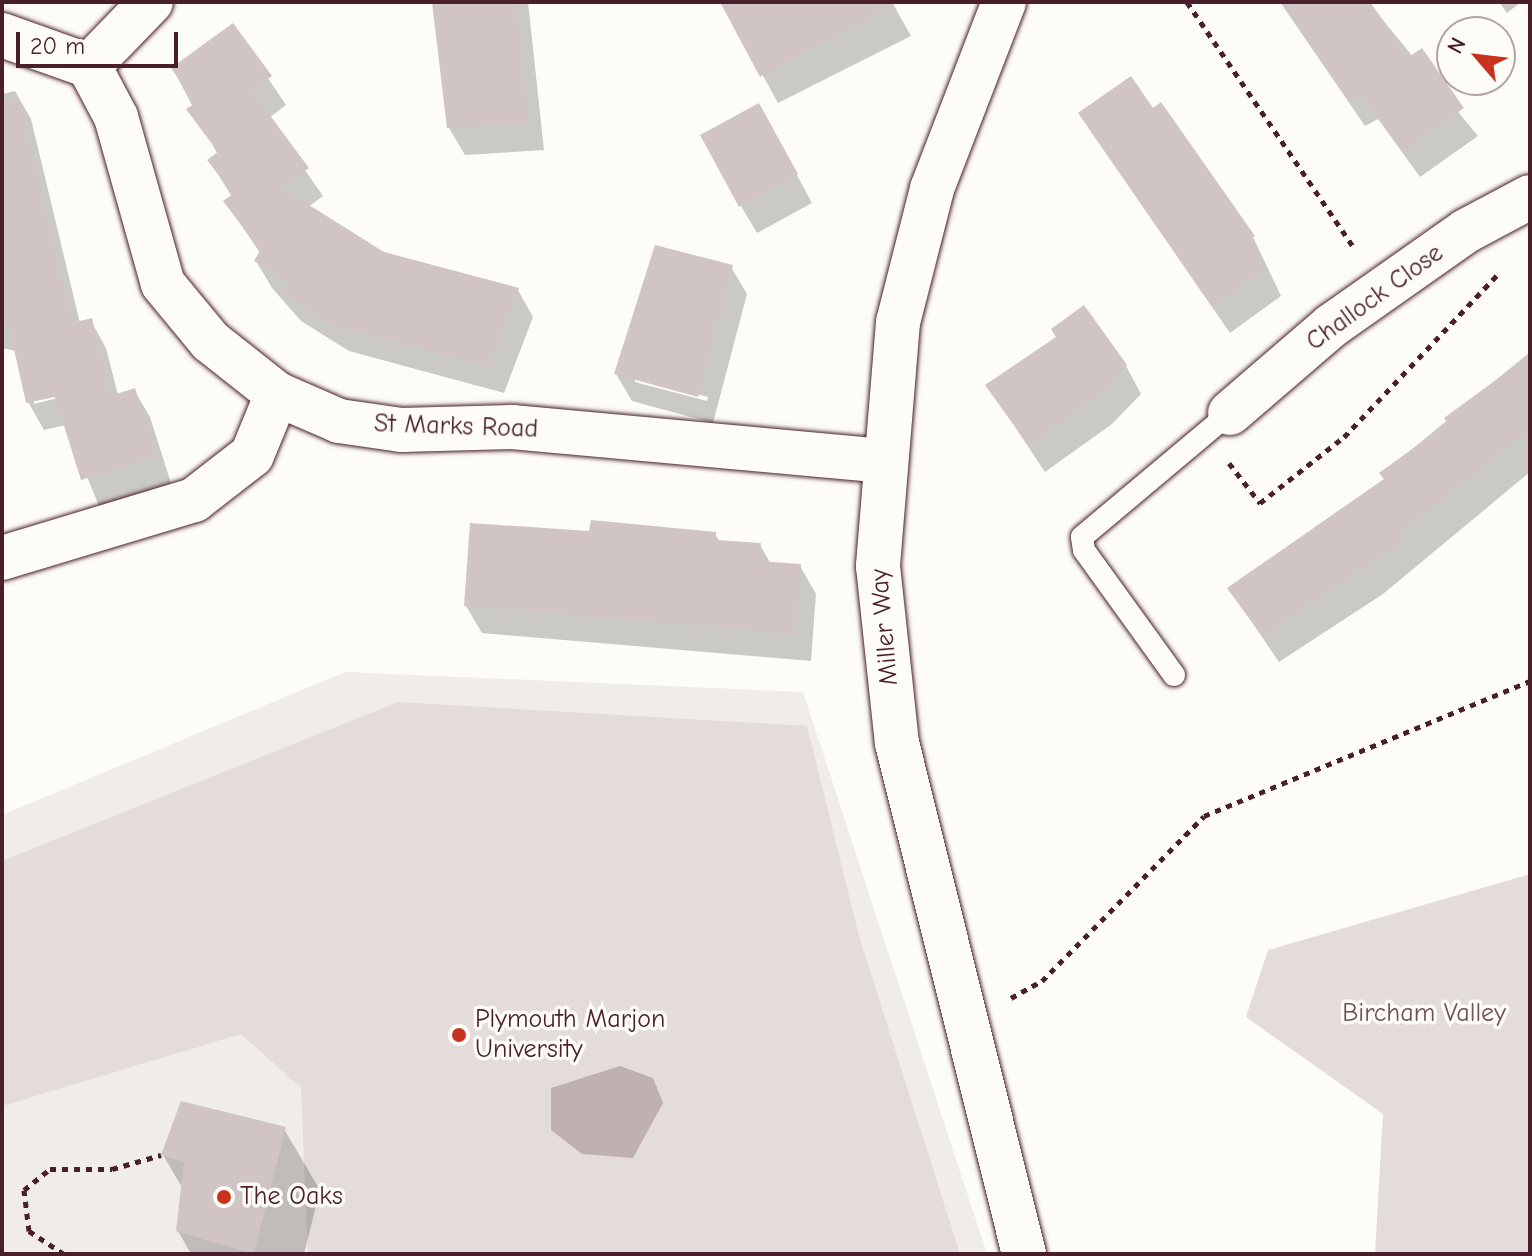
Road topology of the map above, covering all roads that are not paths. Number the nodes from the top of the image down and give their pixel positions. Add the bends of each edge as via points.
1 (151, 2) edge
2 (1004, 2) edge
3 (2, 35) edge
4 (89, 66) junction
5 (1514, 206) edge
6 (277, 394) junction
7 (1219, 423) joint
8 (883, 461) junction
9 (2, 558) edge
10 (1174, 675) dead end
11 (1024, 1254) edge

1 - 4 street
2 - 8 street, Miller Way via 932,189 898,322
3 - 4 street
4 - 6 street, St Marks Road via 116,117 163,284 210,341
5 - 7 street, Challock Close via 1331,326
6 - 8 street, St Marks Road via 339,421 401,430 525,428
6 - 9 street via 252,455 194,500
7 - 10 lane via 1082,537 1084,550
8 - 11 street, Miller Way via 878,566 897,743

